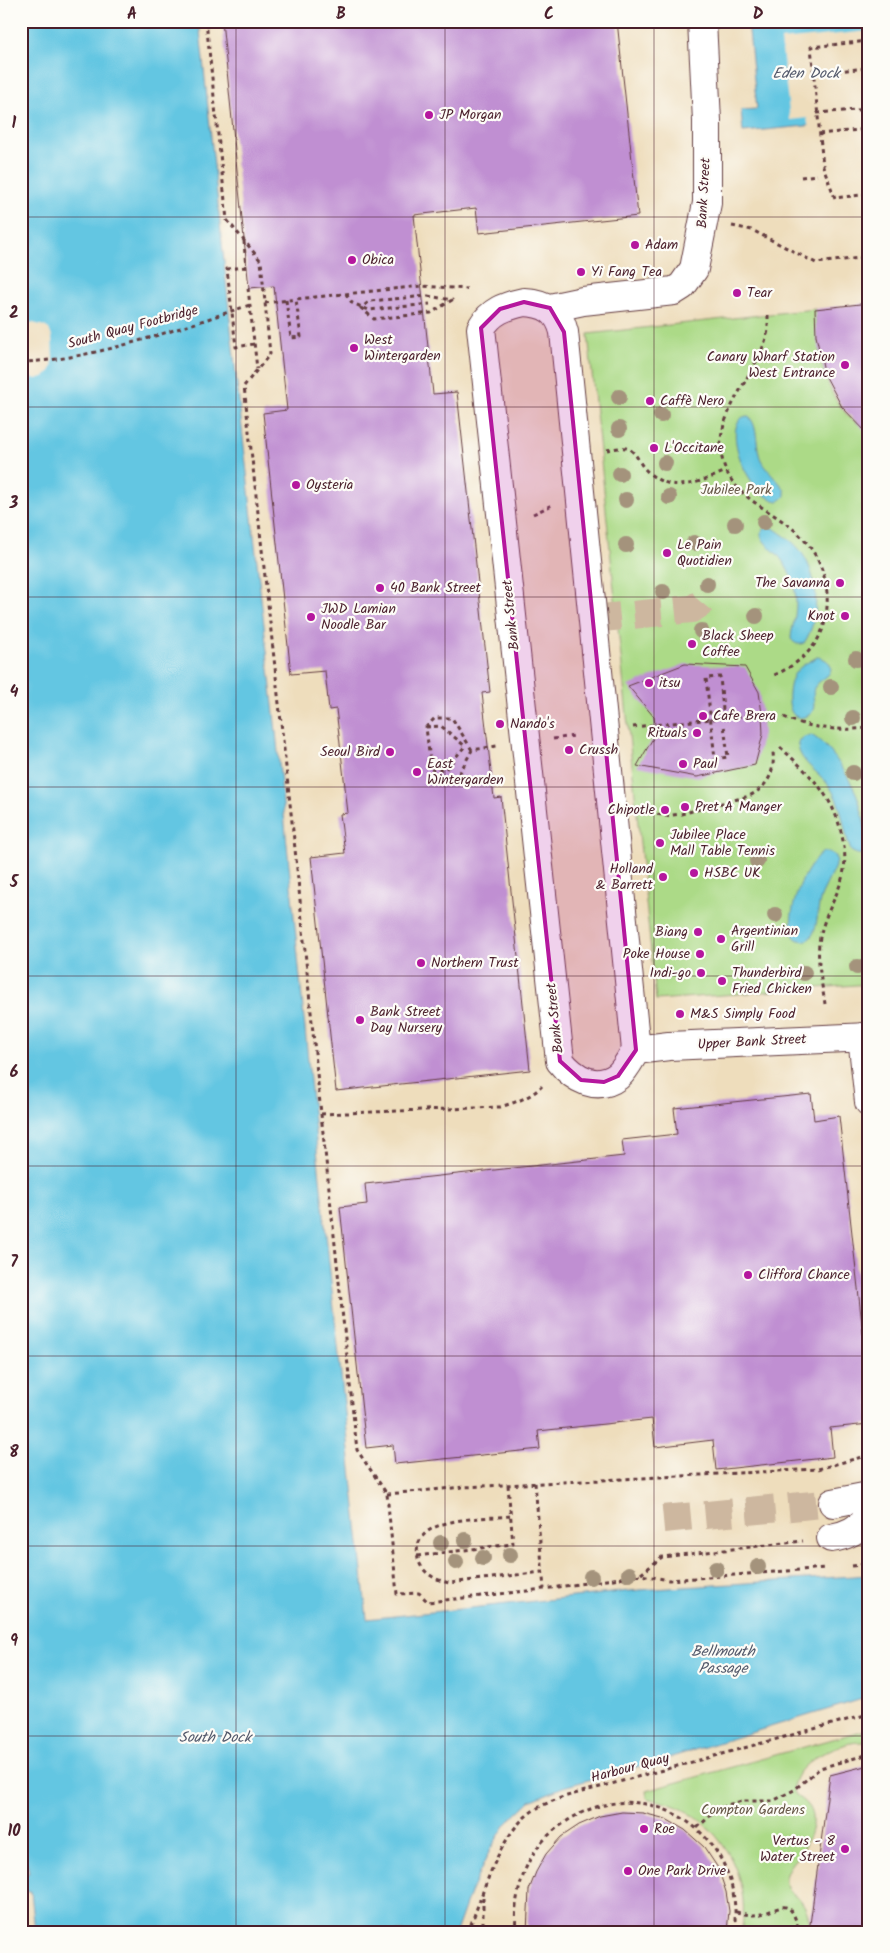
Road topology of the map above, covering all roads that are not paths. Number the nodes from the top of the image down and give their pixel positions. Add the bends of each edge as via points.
1 (702, 21) edge
2 (550, 308) junction
3 (865, 1037) edge
4 (636, 1050) junction
5 (869, 1102) edge
6 (869, 1496) edge
7 (833, 1503) tunnel mouth
8 (869, 1518) edge
9 (831, 1538) road end

1 - 2 street, Bank Street via 707,203 694,269 682,286 674,291
2 - 4 street via 562,322 564,332
2 - 4 street, Bank Street via 535,303 512,305 490,316 481,328 560,1061 569,1073 581,1080 604,1082 618,1076
3 - 4 street, Upper Bank Street
3 - 5 street
6 - 7 street
8 - 9 street via 844,1536

